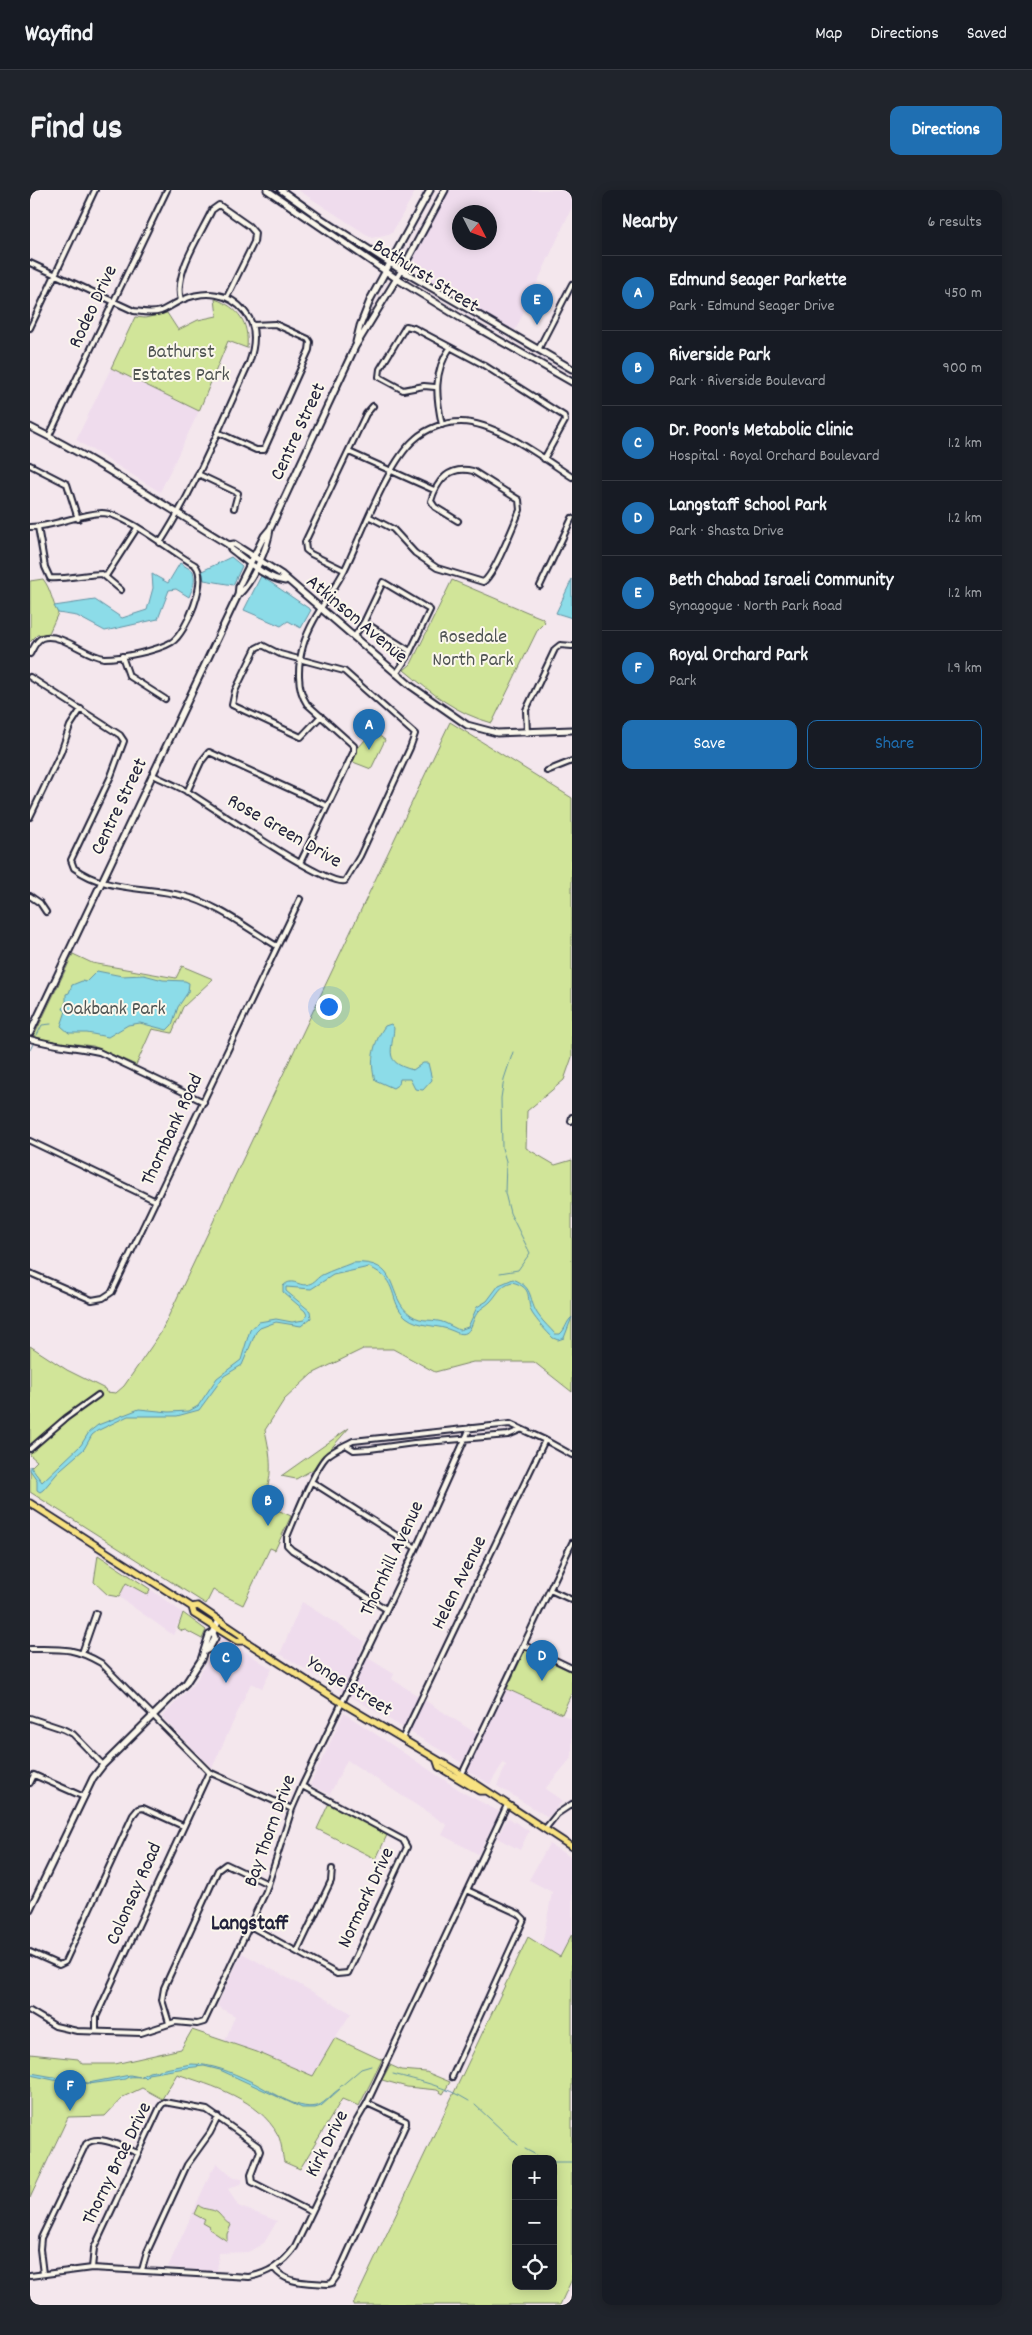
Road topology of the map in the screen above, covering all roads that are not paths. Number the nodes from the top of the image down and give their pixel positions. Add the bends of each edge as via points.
1 (95, 190) edge
2 (167, 190) edge
3 (267, 190) edge
4 (281, 190) edge
5 (430, 190) edge
6 (445, 190) edge
7 (288, 192) edge
8 (30, 262) edge
9 (391, 263) junction
10 (402, 270) junction
11 (386, 272) junction
12 (55, 274) junction
13 (397, 279) junction
14 (572, 284) edge
15 (227, 296) junction
16 (181, 300) junction
17 (114, 301) junction
18 (254, 324) junction
19 (30, 328) edge
20 (355, 347) junction
21 (450, 348) junction
22 (539, 348) junction
23 (572, 369) edge
24 (572, 382) edge
25 (436, 387) junction
26 (373, 406) dead end
27 (442, 425) junction
28 (30, 427) edge
29 (218, 432) junction
30 (49, 436) junction
31 (348, 452) junction
32 (544, 459) junction
33 (30, 465) edge
34 (391, 472) junction
35 (198, 474) junction
36 (572, 477) edge
37 (434, 490) junction
38 (234, 508) dead end
39 (178, 514) junction
40 (370, 517) junction
41 (572, 518) edge
42 (78, 519) junction
43 (458, 521) dead end
44 (30, 527) edge
45 (38, 527) junction
46 (137, 528) junction
47 (270, 529) junction
48 (160, 543) junction
49 (229, 545) junction
50 (254, 557) junction
51 (259, 561) junction
52 (251, 563) junction
53 (256, 567) junction
54 (344, 570) junction
55 (106, 576) junction
56 (286, 581) junction
57 (540, 586) dead end
58 (121, 590) dead end
59 (238, 595) junction
60 (322, 609) junction
61 (364, 622) junction
62 (354, 637) junction
63 (572, 646) edge
64 (410, 651) junction
65 (30, 654) edge
66 (122, 656) junction
67 (301, 659) junction
68 (396, 674) junction
69 (30, 677) edge
70 (165, 699) dead end
71 (81, 709) junction
72 (321, 716) junction
73 (572, 730) edge
74 (527, 733) junction
75 (572, 761) edge
76 (548, 771) dead end
77 (153, 775) junction
78 (187, 792) junction
79 (327, 806) junction
80 (30, 817) edge
81 (300, 863) junction
82 (100, 882) junction
83 (30, 896) edge
84 (300, 899) dead end
85 (46, 912) dead end
86 (277, 946) junction
87 (30, 1033) edge
88 (30, 1038) edge
89 (204, 1102) junction
90 (30, 1141) edge
91 (156, 1201) junction
92 (30, 1273) edge
93 (98, 1395) dead end
94 (470, 1428) junction
95 (520, 1430) junction
96 (467, 1438) junction
97 (545, 1440) junction
98 (346, 1445) junction
99 (30, 1448) edge
100 (572, 1455) edge
101 (312, 1482) junction
102 (30, 1503) edge
103 (572, 1543) edge
104 (416, 1548) junction
105 (550, 1590) junction
106 (572, 1600) edge
107 (192, 1607) junction
108 (386, 1609) junction
109 (204, 1610) junction
110 (96, 1613) dead end
111 (200, 1618) junction
112 (219, 1620) junction
113 (214, 1630) junction
114 (245, 1641) junction
115 (524, 1645) junction
116 (30, 1649) edge
117 (82, 1653) junction
118 (572, 1668) edge
119 (342, 1703) junction
120 (154, 1715) junction
121 (30, 1718) edge
122 (402, 1739) junction
123 (103, 1765) junction
124 (209, 1772) junction
125 (461, 1777) junction
126 (30, 1783) edge
127 (302, 1786) junction
128 (84, 1797) junction
129 (572, 1804) edge
130 (507, 1805) junction
131 (292, 1809) junction
132 (183, 1826) junction
133 (545, 1830) junction
134 (572, 1846) edge
135 (332, 1869) dead end
136 (268, 1884) junction
137 (467, 1890) junction
138 (30, 1909) edge
139 (250, 1926) junction
140 (30, 1952) edge
141 (298, 1952) junction
142 (30, 2011) edge
143 (169, 2023) junction
144 (96, 2031) junction
145 (452, 2077) dead end
146 (367, 2103) junction
147 (218, 2117) junction
148 (138, 2153) junction
149 (311, 2212) junction
150 (92, 2268) junction
151 (274, 2268) junction
152 (142, 2270) junction
153 (43, 2274) junction
154 (30, 2276) edge

1 - 12 street
2 - 17 street, Rodeo Drive
3 - 11 main road, Bathurst Street
4 - 7 main road, Bathurst Street
5 - 9 main road, Centre Street
6 - 10 main road, Centre Street
7 - 9 main road, Bathurst Street
8 - 12 street
9 - 10 main road, Bathurst Street
9 - 11 main road, Centre Street
10 - 13 main road, Centre Street
10 - 22 main road, Bathurst Street
11 - 13 main road, Bathurst Street
11 - 20 main road, Centre Street via 368,305
12 - 17 street
12 - 19 street
13 - 20 main road, Centre Street
13 - 24 main road, Bathurst Street
14 - 22 street
15 - 16 street via 199,294
15 - 16 street via 254,242 255,233 219,205 212,210 182,272 178,288
15 - 18 street via 239,304
16 - 17 street via 150,313 134,311
17 - 30 street, Rodeo Drive
18 - 29 street via 251,356
18 - 29 street via 275,324 308,339 309,350 264,450 256,450
20 - 47 main road, Centre Street
21 - 25 street via 440,365
21 - 25 street via 406,326 378,374 380,379 403,390
21 - 32 street via 482,364 564,416
22 - 23 main road, Bathurst Street
25 - 27 street
26 - 31 street
27 - 32 street via 460,422 488,426
27 - 34 street via 415,438
28 - 30 main road, Atkinson Avenue
29 - 35 street
30 - 39 main road, Atkinson Avenue via 89,457
31 - 34 street
31 - 54 street via 305,546 311,554
32 - 36 street
33 - 42 street via 66,484
34 - 37 street
34 - 40 street
35 - 38 street via 238,493
35 - 39 street
37 - 40 street via 446,474 465,469 521,503 496,562 483,582 437,568 415,553 393,530
37 - 43 street via 432,504
39 - 48 street
39 - 49 main road, Atkinson Avenue
40 - 54 street
41 - 57 street
42 - 45 street
42 - 46 street via 110,514
44 - 45 street
45 - 55 street via 50,578 56,580 91,574
46 - 48 street
46 - 55 street
47 - 50 main road, Centre Street
47 - 51 main road, Centre Street
48 - 66 street via 198,568 199,588 183,629 176,638 164,646
49 - 50 main road, Atkinson Avenue via 234,544
49 - 52 main road, Atkinson Avenue
50 - 51 main road, Atkinson Avenue
50 - 52 main road, Centre Street
51 - 53 main road, Centre Street
51 - 56 main road, Atkinson Avenue
52 - 53 main road, Atkinson Avenue
52 - 59 main road, Centre Street
53 - 56 main road, Atkinson Avenue
53 - 59 main road, Centre Street
54 - 60 street
55 - 58 street
56 - 60 main road, Atkinson Avenue
59 - 77 main road, Centre Street
60 - 62 main road, Atkinson Avenue
60 - 67 street via 305,639
61 - 62 street
61 - 64 street
61 - 64 street via 383,582 400,591 430,610
62 - 68 main road, Atkinson Avenue
63 - 74 street via 560,645 555,650 526,710
64 - 68 street
65 - 66 street via 43,638 69,642 100,657
66 - 70 street via 129,676
67 - 72 street via 299,682 302,696
67 - 72 street via 258,646 231,703 301,737
67 - 81 street, Rose Green Drive via 344,671 414,734 348,878 341,882
68 - 74 main road, Atkinson Avenue via 467,725 497,733
69 - 71 street
71 - 80 street via 70,726
71 - 82 street via 124,741 71,860 71,865 78,871
72 - 79 street via 354,746
73 - 74 main road, Atkinson Avenue
75 - 76 street
77 - 78 street, Rose Green Drive
77 - 82 main road, Centre Street
78 - 79 street via 200,762 209,752
78 - 81 street, Rose Green Drive
79 - 81 street
82 - 86 street via 201,901
82 - 87 main road, Centre Street
83 - 85 street
84 - 86 street, Thornbank Road
86 - 89 street, Thornbank Road
88 - 89 street via 99,1052
89 - 91 street, Thornbank Road
90 - 91 street
91 - 92 street, Thornbank Road via 116,1286 106,1297 92,1300
93 - 99 street
94 - 95 street via 510,1424
94 - 96 street, Thornhill Avenue
94 - 98 street
95 - 96 street via 508,1436
95 - 97 street
96 - 98 street via 354,1450
96 - 104 street, Thornhill Avenue
97 - 100 street
97 - 122 street, Helen Avenue
98 - 101 street via 324,1460
101 - 104 street
101 - 108 street via 286,1541 292,1550
102 - 107 main road, Yonge Street
103 - 105 street
104 - 108 street, Thornhill Avenue
105 - 106 street
105 - 115 street
107 - 109 main road, Yonge Street
107 - 111 main road, Yonge Street
108 - 119 street, Thornhill Avenue
109 - 111 main road
109 - 112 main road, Yonge Street
110 - 117 street
111 - 113 main road, Yonge Street
112 - 113 main road
112 - 114 main road, Yonge Street
113 - 114 main road, Yonge Street via 237,1642
113 - 120 main road via 215,1638 197,1668
114 - 119 main road, Yonge Street
115 - 118 street
115 - 125 street
116 - 117 street via 66,1648
117 - 120 street via 101,1663
119 - 122 main road, Yonge Street
119 - 127 street, Bay Thorn Drive
120 - 123 main road
120 - 124 street
121 - 123 street via 73,1734
122 - 125 main road, Yonge Street via 437,1761 439,1767
123 - 128 main road
124 - 131 street
124 - 132 street, Colonsay Road
125 - 130 main road, Yonge Street via 479,1791
126 - 128 street via 34,1775
127 - 131 street, Bay Thorn Drive
127 - 141 street, Normark Drive via 403,1840 407,1847 348,1973 337,1974
128 - 138 main road
129 - 133 street via 557,1814
130 - 133 main road, Yonge Street
130 - 137 street, Kirk Drive
131 - 136 street, Bay Thorn Drive
132 - 140 street via 143,1808 138,1809 65,1962 59,1965
132 - 144 street, Colonsay Road via 96,2017
133 - 134 main road, Yonge Street
135 - 141 street via 331,1881
136 - 139 street, Bay Thorn Drive
136 - 143 street via 226,1864 218,1870 164,1988 162,2000
137 - 145 street via 524,1919
137 - 146 street, Kirk Drive
139 - 141 street, Normark Drive
139 - 143 street, Bay Thorn Drive via 204,2022
142 - 144 street, Bay Thorn Drive via 48,2023 69,2030
143 - 144 street, Bay Thorn Drive via 140,2033
146 - 149 street, Kirk Drive
146 - 151 street via 400,2116 406,2124 337,2276 328,2284 292,2281 278,2274
147 - 148 street, Thorny Brae Drive via 197,2106 164,2102
147 - 149 street, Thorny Brae Drive via 260,2149 250,2175 252,2182
147 - 152 street via 187,2165
148 - 150 street, Thorny Brae Drive via 94,2248
148 - 153 street via 96,2139 86,2144 41,2238
149 - 151 street, Kirk Drive via 295,2247
150 - 152 street, Kirk Drive
150 - 153 street, Kirk Drive
151 - 152 street, Kirk Drive via 249,2277
153 - 154 street, Kirk Drive

